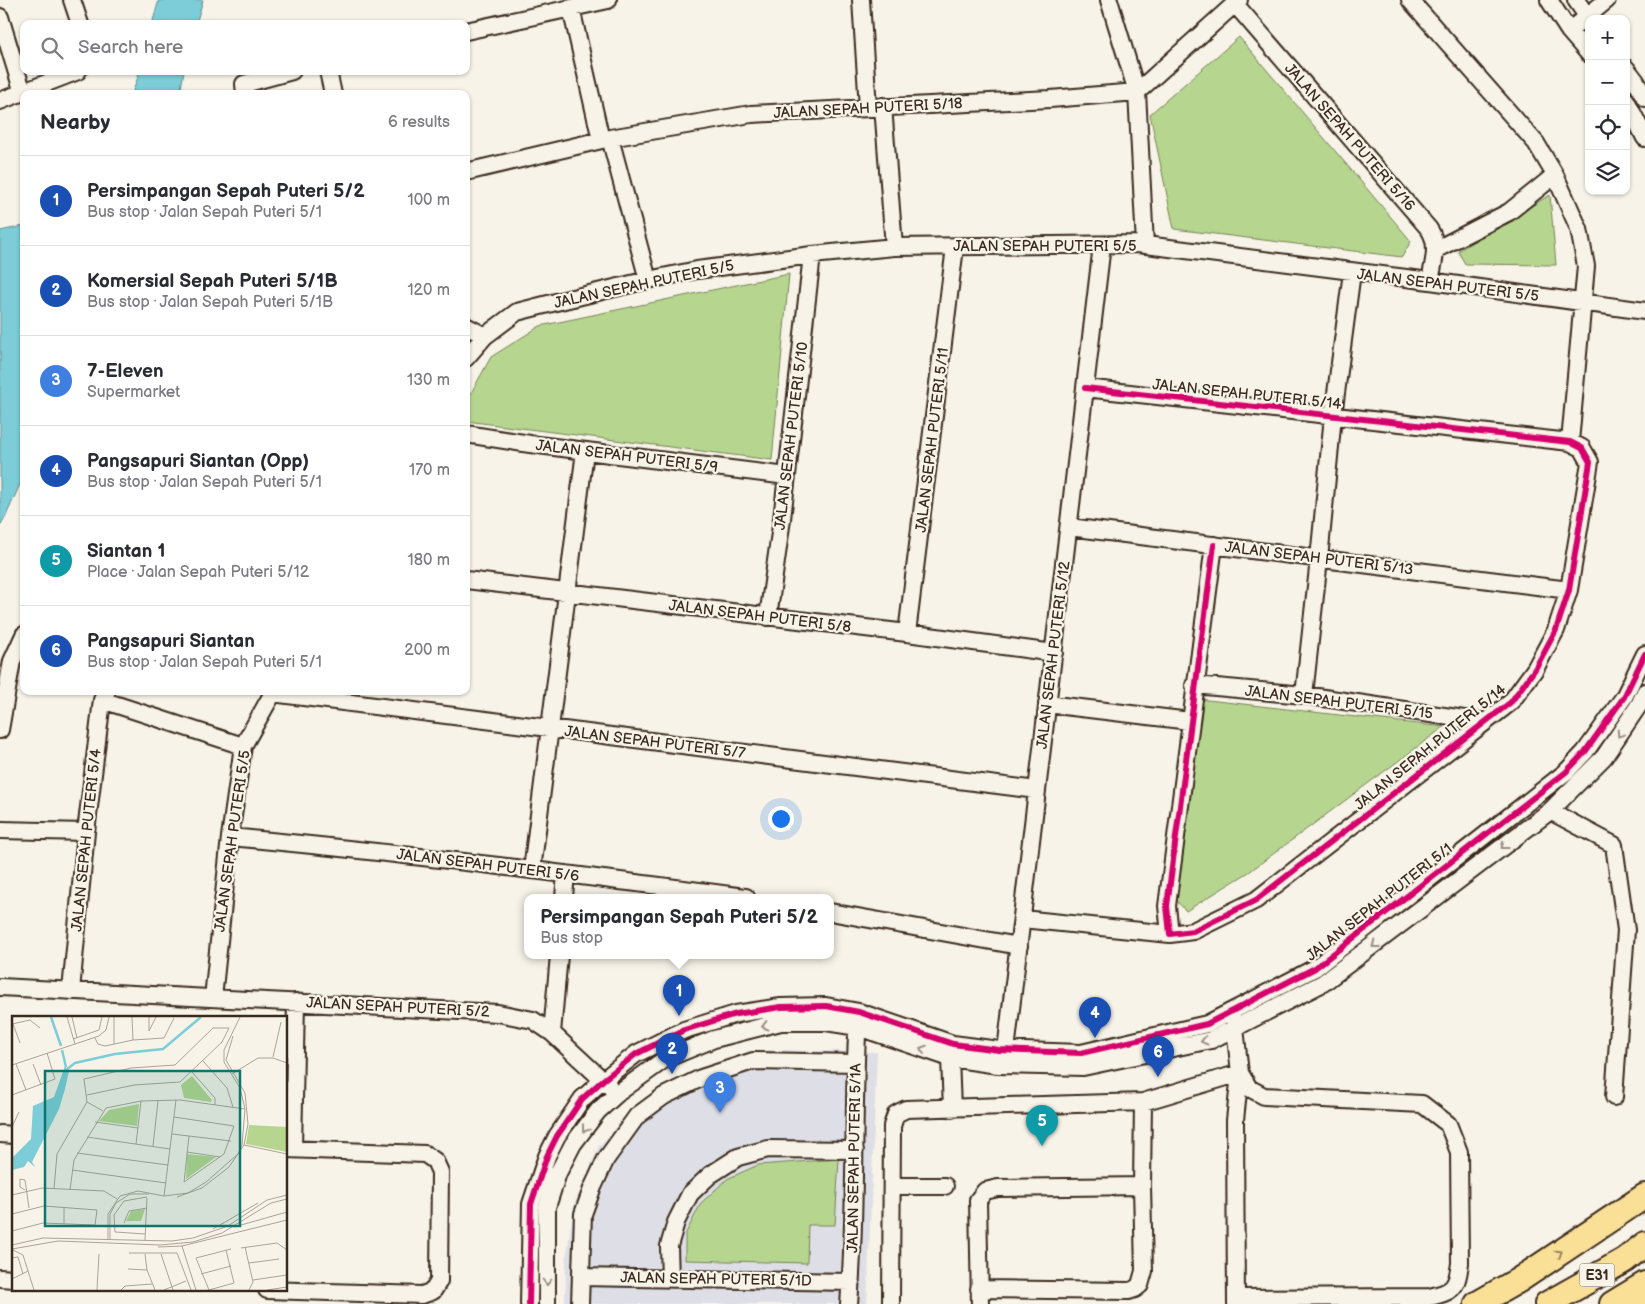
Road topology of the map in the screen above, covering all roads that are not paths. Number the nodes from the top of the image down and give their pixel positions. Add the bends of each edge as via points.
1 (72, 0) edge
2 (608, 0) edge
3 (862, 0) edge
4 (1108, 0) edge
5 (1410, 0) edge
6 (1549, 0) edge
7 (1576, 0) edge
8 (1607, 0) edge
9 (1237, 2) edge
10 (571, 8) junction
11 (1586, 15) edge
12 (1591, 15) edge
13 (0, 17) edge
14 (79, 20) edge
15 (1585, 20) edge
16 (470, 30) edge
17 (1569, 31) junction
18 (1585, 49) edge
19 (1630, 73) edge
20 (68, 75) edge
21 (277, 75) edge
22 (329, 75) edge
23 (22, 90) edge
24 (30, 90) edge
25 (245, 90) edge
26 (331, 90) edge
27 (1137, 92) junction
28 (20, 94) edge
29 (1645, 98) edge
30 (0, 101) edge
31 (1628, 105) edge
32 (875, 107) junction
33 (1645, 138) edge
34 (605, 139) junction
35 (470, 171) edge
36 (1556, 175) junction
37 (1102, 245) junction
38 (1145, 245) junction
39 (894, 247) junction
40 (955, 247) junction
41 (1435, 250) junction
42 (812, 255) junction
43 (1352, 272) junction
44 (648, 280) junction
45 (1430, 281) junction
46 (1584, 303) junction
47 (1645, 311) edge
48 (470, 328) edge
49 (484, 336) junction
50 (470, 353) edge
51 (1085, 388) junction
52 (1333, 416) junction
53 (470, 435) edge
54 (1570, 442) junction
55 (584, 451) junction
56 (787, 476) junction
57 (1069, 527) junction
58 (1214, 545) junction
59 (1319, 558) junction
60 (470, 581) edge
61 (1569, 590) junction
62 (567, 593) junction
63 (768, 617) junction
64 (907, 633) junction
65 (20, 644) edge
66 (1054, 653) junction
67 (1645, 654) edge
68 (1194, 685) junction
69 (1645, 692) edge
70 (271, 695) edge
71 (295, 695) edge
72 (1304, 695) junction
73 (105, 696) edge
74 (1047, 704) junction
75 (1190, 721) junction
76 (1484, 722) junction
77 (550, 729) junction
78 (0, 730) edge
79 (243, 746) junction
80 (1037, 790) junction
81 (1550, 811) junction
82 (0, 830) edge
83 (86, 832) junction
84 (230, 837) junction
85 (532, 870) junction
86 (566, 874) junction
87 (564, 894) edge
88 (723, 894) edge
89 (834, 913) edge
90 (1022, 919) junction
91 (1170, 934) junction
92 (1019, 946) junction
93 (559, 959) edge
94 (0, 987) edge
95 (71, 990) junction
96 (213, 998) junction
97 (296, 1002) junction
98 (858, 1019) junction
99 (1234, 1020) junction
100 (552, 1033) junction
101 (950, 1058) junction
102 (1006, 1058) junction
103 (855, 1063) junction
104 (1240, 1073) junction
105 (603, 1080) junction
106 (618, 1093) junction
107 (1614, 1097) dead end
108 (1143, 1102) junction
109 (952, 1108) junction
110 (290, 1149) edge
111 (855, 1150) junction
112 (892, 1186) junction
113 (945, 1186) dead end
114 (1142, 1186) junction
115 (1645, 1196) edge
116 (1645, 1244) edge
117 (581, 1277) junction
118 (670, 1278) junction
119 (851, 1282) junction
120 (1645, 1284) edge
121 (288, 1291) edge
122 (980, 1296) edge
123 (1645, 1300) edge
124 (1236, 1301) edge
125 (529, 1304) edge
126 (548, 1304) edge
127 (580, 1304) edge
128 (849, 1304) edge
129 (891, 1304) edge
130 (1478, 1304) edge
131 (1547, 1304) edge
132 (1612, 1304) edge
133 (1630, 1304) edge

1 - 14 street
2 - 10 street
3 - 32 street
4 - 27 street
5 - 36 street via 1536,143
6 - 17 street
7 - 11 street
8 - 12 street
9 - 27 street
9 - 41 street, JALAN SEPAH PUTERI 5/16 via 1429,229 1435,238
10 - 16 street
10 - 34 street
13 - 23 street
15 - 17 street
17 - 18 street
19 - 29 street
20 - 24 street
21 - 25 street via 244,84
22 - 26 street
27 - 32 street, JALAN SEPAH PUTERI 5/18
27 - 38 street
28 - 30 street
31 - 33 street
32 - 34 street, JALAN SEPAH PUTERI 5/18 via 751,114
32 - 39 street
34 - 35 street, JALAN SEPAH PUTERI 5/18
34 - 44 street
36 - 41 street via 1509,212
36 - 46 street via 1579,229 1586,266
37 - 38 street, JALAN SEPAH PUTERI 5/5
37 - 40 street, JALAN SEPAH PUTERI 5/5
37 - 51 street, JALAN SEPAH PUTERI 5/12
38 - 43 street, JALAN SEPAH PUTERI 5/5
39 - 40 street, JALAN SEPAH PUTERI 5/5
39 - 42 street, JALAN SEPAH PUTERI 5/5
40 - 64 street, JALAN SEPAH PUTERI 5/11
41 - 45 street, JALAN SEPAH PUTERI 5/16
42 - 44 street, JALAN SEPAH PUTERI 5/5 via 697,270
42 - 56 street, JALAN SEPAH PUTERI 5/10
43 - 45 street, JALAN SEPAH PUTERI 5/5
43 - 52 street
44 - 49 street, JALAN SEPAH PUTERI 5/5 via 517,312
45 - 46 street, JALAN SEPAH PUTERI 5/5
46 - 47 street, JALAN SEPAH PUTERI 5/5
46 - 54 street
48 - 49 street
49 - 50 street, JALAN SEPAH PUTERI 5/5
51 - 52 street, JALAN SEPAH PUTERI 5/14
51 - 57 street, JALAN SEPAH PUTERI 5/12
52 - 54 street, JALAN SEPAH PUTERI 5/14
52 - 59 street
53 - 55 street, JALAN SEPAH PUTERI 5/9
54 - 61 street, JALAN SEPAH PUTERI 5/14 via 1582,448 1590,462
55 - 56 street, JALAN SEPAH PUTERI 5/9
55 - 62 street
56 - 63 street, JALAN SEPAH PUTERI 5/10
57 - 58 street, JALAN SEPAH PUTERI 5/13
57 - 66 street, JALAN SEPAH PUTERI 5/12
58 - 59 street, JALAN SEPAH PUTERI 5/13
58 - 68 street
59 - 61 street, JALAN SEPAH PUTERI 5/13
59 - 72 street
60 - 62 street, JALAN SEPAH PUTERI 5/8
61 - 76 street, JALAN SEPAH PUTERI 5/14 via 1556,630 1535,669 1511,702
62 - 63 street, JALAN SEPAH PUTERI 5/8
62 - 77 street
63 - 64 street, JALAN SEPAH PUTERI 5/8
64 - 66 street, JALAN SEPAH PUTERI 5/8
65 - 78 street via 12,661
66 - 74 street, JALAN SEPAH PUTERI 5/12
67 - 99 street, JALAN SEPAH PUTERI 5/1 via 1624,697 1585,752 1566,772 1316,968
68 - 72 street, JALAN SEPAH PUTERI 5/15
68 - 75 street
69 -> 81 street via 1604,757
70 - 79 street, JALAN SEPAH PUTERI 5/5
71 - 77 street, JALAN SEPAH PUTERI 5/7
72 - 76 street, JALAN SEPAH PUTERI 5/15
73 - 79 street
73 - 83 street, JALAN SEPAH PUTERI 5/4
74 - 75 street
74 - 80 street, JALAN SEPAH PUTERI 5/12
75 - 91 street via 1166,906
76 - 91 street, JALAN SEPAH PUTERI 5/14 via 1256,900 1193,930
77 - 80 street, JALAN SEPAH PUTERI 5/7
77 - 85 street
79 - 84 street, JALAN SEPAH PUTERI 5/5
80 - 90 street, JALAN SEPAH PUTERI 5/12
81 -> 99 street via 1323,983
81 - 107 street via 1614,845 1626,930
82 - 83 street
83 - 95 street, JALAN SEPAH PUTERI 5/4
84 - 85 street, JALAN SEPAH PUTERI 5/6
84 - 96 street, JALAN SEPAH PUTERI 5/5
85 - 86 street, JALAN SEPAH PUTERI 5/6
86 - 87 street
86 - 88 street, JALAN SEPAH PUTERI 5/6
89 - 92 street
90 - 91 street, JALAN SEPAH PUTERI 5/14
90 - 92 street, JALAN SEPAH PUTERI 5/12
92 - 102 street, JALAN SEPAH PUTERI 5/12
93 - 100 street
94 - 95 street, JALAN SEPAH PUTERI 5/2
95 - 96 street, JALAN SEPAH PUTERI 5/2
96 - 97 street, JALAN SEPAH PUTERI 5/2
97 - 100 street, JALAN SEPAH PUTERI 5/2 via 498,1013 533,1020
97 - 110 street
101 -> 98 street
98 - 102 street, JALAN SEPAH PUTERI 5/1
98 - 103 street, JALAN SEPAH PUTERI 5/1A
98 - 105 street, JALAN SEPAH PUTERI 5/1 via 826,1006 790,1006 736,1014 684,1030 636,1054
98 -> 106 street via 782,1022 714,1039 666,1058
99 - 102 street, JALAN SEPAH PUTERI 5/1 via 1081,1053
99 - 104 street
100 - 105 street, JALAN SEPAH PUTERI 5/2
101 - 102 street
101 - 109 street
103 - 111 street, JALAN SEPAH PUTERI 5/1A
103 - 117 street via 753,1060 700,1078 664,1096 637,1116 606,1158 583,1214
104 - 108 street
104 - 124 street via 1234,1120
104 - 124 street via 1249,1088 1264,1096 1422,1104 1448,1124 1459,1152 1460,1263 1454,1286 1446,1294 1429,1298
105 - 106 street, JALAN SEPAH PUTERI 5/2
105 - 125 street, JALAN SEPAH PUTERI 5/1 via 582,1098 557,1136 531,1204
106 -> 126 street via 598,1111 574,1144 555,1181 547,1207
108 - 109 street
108 - 114 street
109 - 112 street via 906,1109 896,1114 892,1126
110 - 121 street via 425,1154 435,1160 440,1172 439,1281 433,1291 422,1295
111 - 118 street via 768,1149 738,1158 710,1175 690,1194 676,1222 668,1246
111 - 119 street, JALAN SEPAH PUTERI 5/1A
112 - 113 street
112 - 129 street
114 - 122 street via 1144,1271 1140,1285 1135,1289
114 - 122 street via 998,1188 985,1191 978,1200
130 -> 115 highway
116 - 131 highway, E31 via 1624,1260
117 - 118 street, JALAN SEPAH PUTERI 5/1D
117 - 127 street
118 - 119 street, JALAN SEPAH PUTERI 5/1D
119 - 128 street, JALAN SEPAH PUTERI 5/1A
120 - 132 highway, E31
123 - 133 main road

